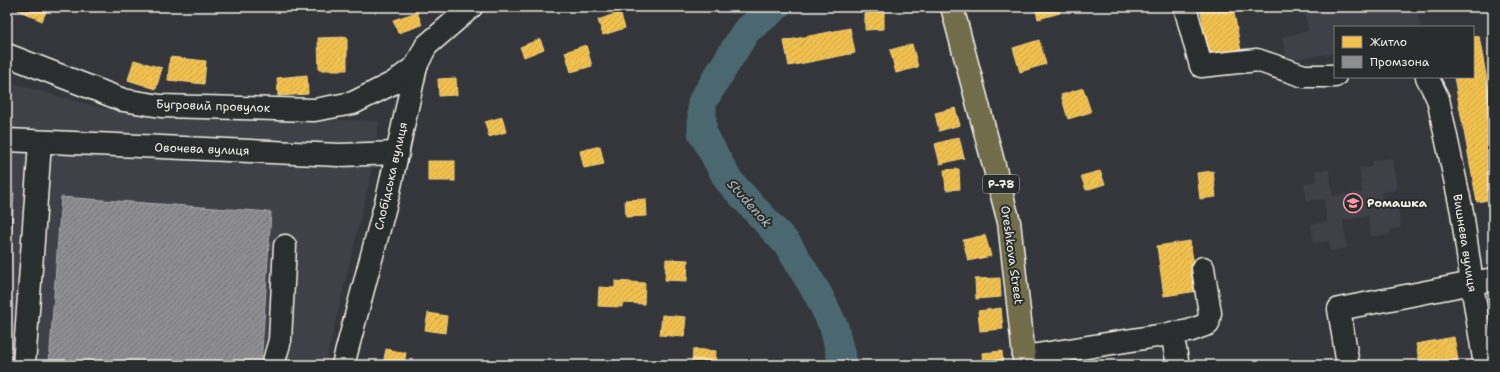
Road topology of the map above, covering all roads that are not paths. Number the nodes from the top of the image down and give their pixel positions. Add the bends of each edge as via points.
1 (471, 7) edge
2 (952, 7) edge
3 (1185, 7) edge
4 (7, 55) edge
5 (416, 66) junction
6 (1334, 76) edge
7 (1427, 78) edge
8 (7, 140) edge
9 (40, 142) junction
10 (398, 153) junction
11 (285, 246) dead end
12 (1203, 268) dead end
13 (1493, 279) edge
14 (1472, 284) junction
15 (1172, 333) junction
16 (1024, 361) edge
17 (24, 365) edge
18 (273, 365) edge
19 (343, 365) edge
20 (1178, 365) edge
21 (1348, 365) edge
22 (1485, 365) edge

1 - 5 street, Слобідська вулиця via 426,46
2 - 16 main road, Oreshkova Street / Р-78 via 1010,222
3 - 6 street via 1201,66 1257,60 1304,76
4 - 5 street, Бугровий провулок via 123,100 161,106 314,110 353,102 394,83
5 - 10 street, Слобідська вулиця
7 - 14 street, Вишнева вулиця via 1438,98 1462,212
8 - 9 street, Овочева вулиця
9 - 10 street, Овочева вулиця via 340,155
9 - 17 street
10 - 19 street, Слобідська вулиця
11 - 18 street via 280,340
12 - 15 street via 1210,313 1208,324 1189,331
13 - 14 street
14 - 21 street via 1339,309
14 - 22 street, Вишнева вулиця
15 - 16 street
15 - 20 street

